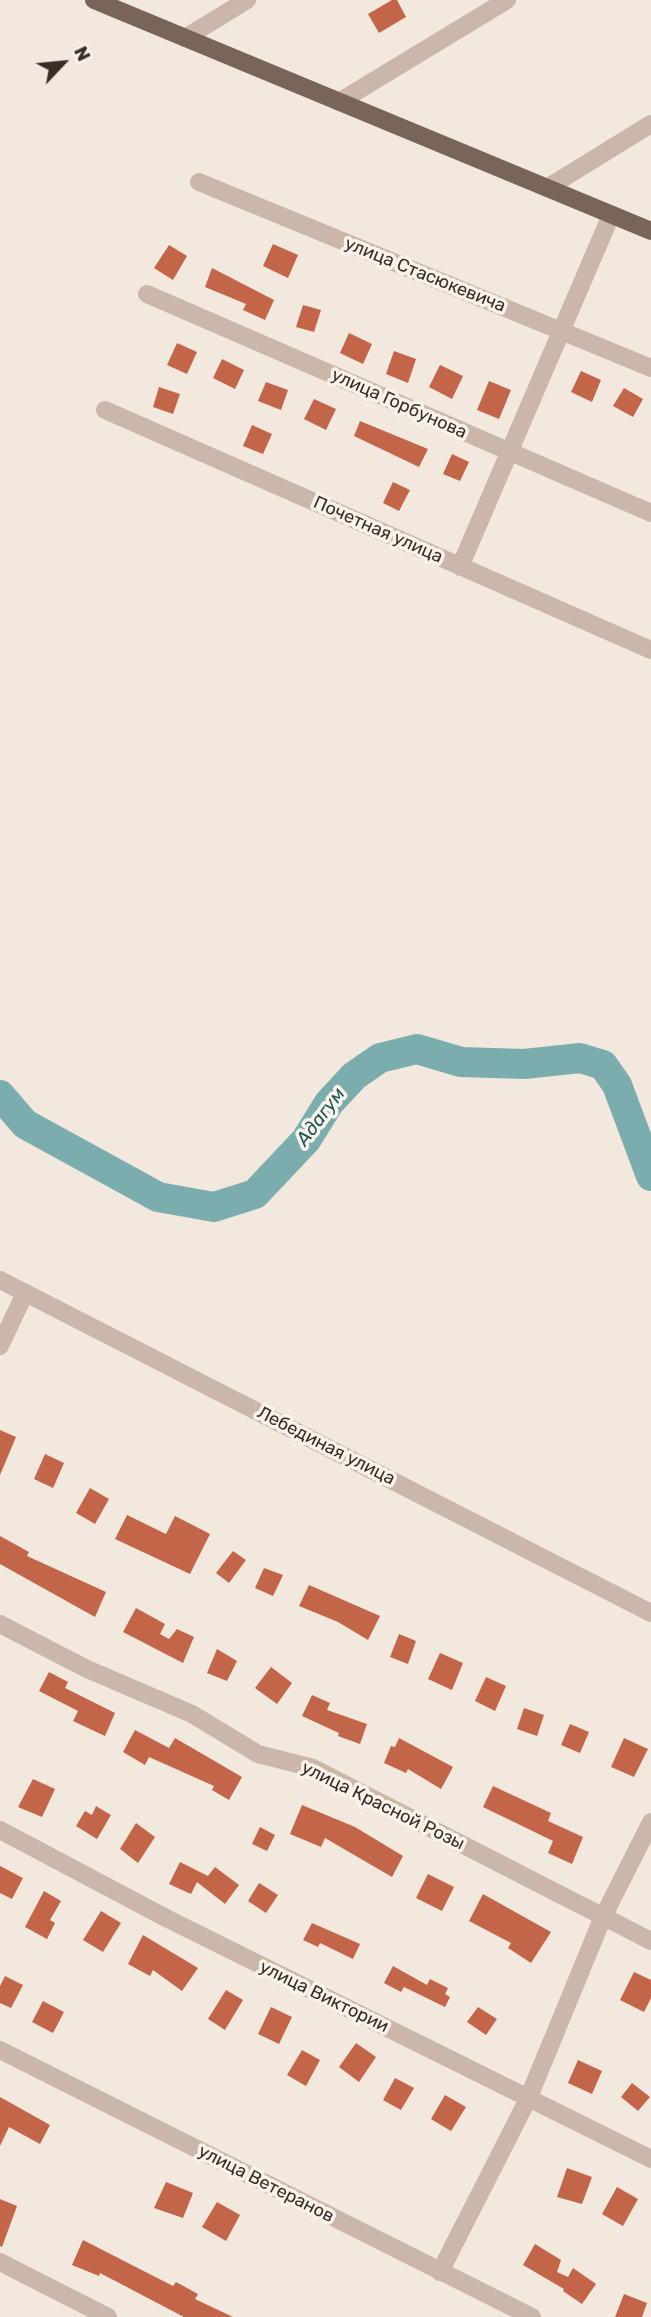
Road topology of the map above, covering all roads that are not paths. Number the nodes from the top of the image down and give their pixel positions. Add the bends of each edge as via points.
1 (94, 0) edge
2 (247, 0) edge
3 (507, 0) edge
4 (185, 37) junction
5 (339, 102) junction
6 (651, 124) edge
7 (199, 182) dead end
8 (547, 188) junction
9 (611, 215) junction
10 (651, 231) edge
11 (147, 294) dead end
12 (561, 330) junction
13 (651, 368) edge
14 (105, 410) dead end
15 (509, 452) junction
16 (651, 513) edge
17 (460, 567) junction
18 (651, 650) edge
19 (0, 1280) edge
20 (24, 1293) junction
21 (0, 1346) edge
22 (651, 1613) edge
23 (0, 1624) edge
24 (651, 1822) edge
25 (0, 1830) edge
26 (603, 1917) junction
27 (651, 1941) edge
28 (0, 2050) edge
29 (528, 2099) junction
30 (651, 2160) edge
31 (0, 2262) edge
32 (440, 2272) junction
33 (108, 2317) edge
34 (532, 2317) edge

1 - 4 main road
2 - 4 street
3 - 5 street
4 - 5 main road
5 - 8 main road
6 - 8 street
7 - 12 street, улица Стасюкевича
8 - 9 main road
9 - 10 main road
9 - 12 street
11 - 15 street, улица Горбунова
12 - 13 street, улица Стасюкевича
12 - 15 street
14 - 17 street, Почетная улица
15 - 16 street, улица Горбунова
15 - 17 street
17 - 18 street, Почетная улица
19 - 20 street, Лебединая улица
20 - 21 street
20 - 22 street, Лебединая улица
23 - 26 street, улица Красной Розы via 192,1714 258,1754 313,1768
24 - 26 street
25 - 29 street, улица Виктории
26 - 27 street, улица Красной Розы
26 - 29 street
28 - 32 street, улица Ветеранов
29 - 30 street, улица Виктории
29 - 32 street
31 - 33 street
32 - 34 street, улица Ветеранов

